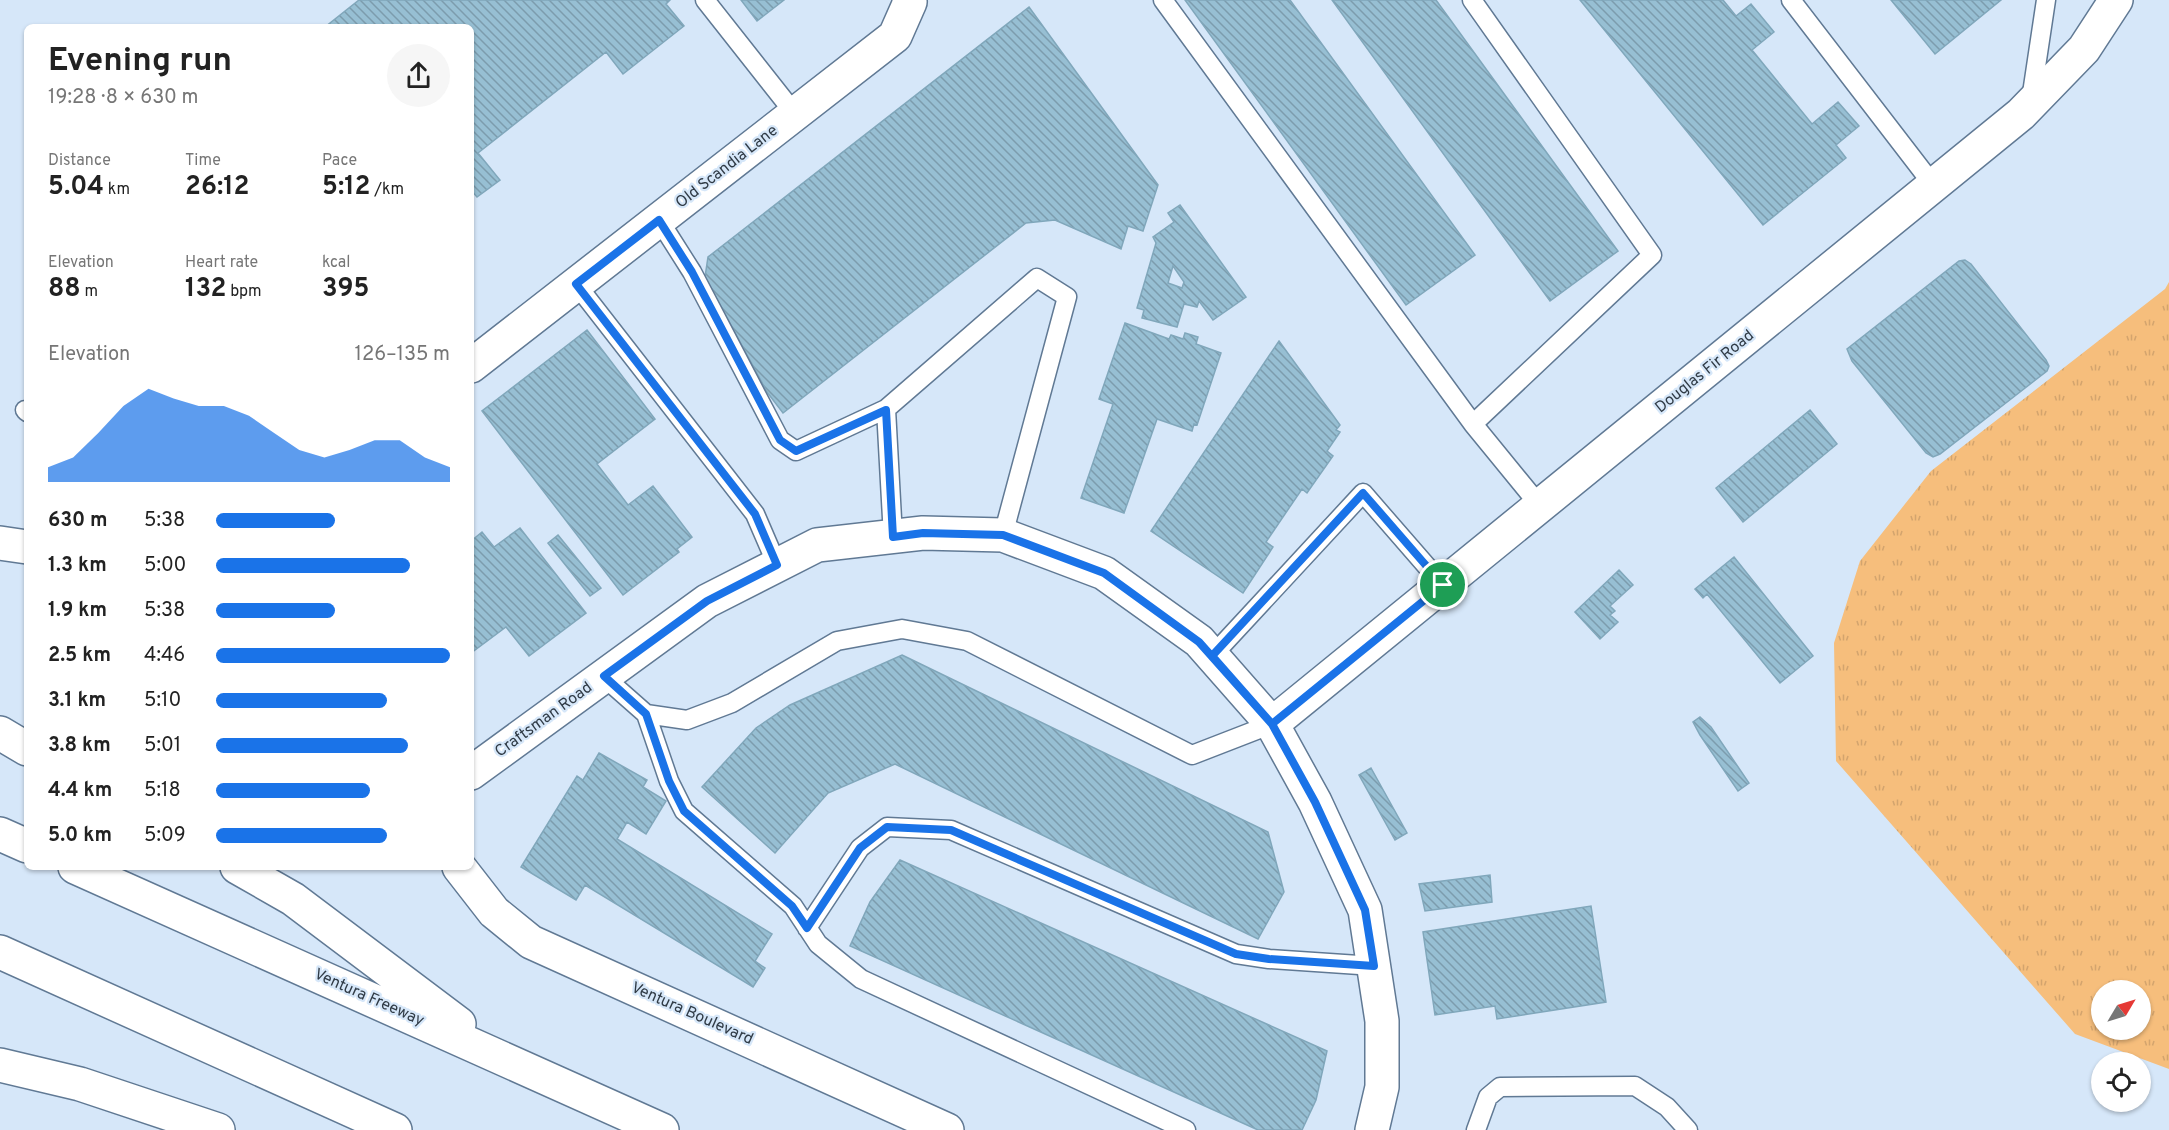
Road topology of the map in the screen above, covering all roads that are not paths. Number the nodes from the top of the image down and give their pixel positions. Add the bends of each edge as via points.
1 (705, 0) edge
2 (909, 0) edge
3 (1163, 0) edge
4 (1472, 0) edge
5 (1791, 0) edge
6 (2046, 0) edge
7 (2116, 0) edge
8 (2031, 105) junction
9 (795, 114) junction
10 (1934, 186) junction
11 (659, 220) junction
12 (576, 284) junction
13 (474, 364) edge
14 (886, 410) junction
15 (1473, 424) junction
16 (1540, 506) junction
17 (1003, 535) junction
18 (893, 537) junction
19 (0, 543) edge
20 (24, 547) edge
21 (777, 565) junction
22 (1443, 585) junction
23 (1212, 656) junction
24 (604, 676) junction
25 (646, 714) junction
26 (1272, 724) junction
27 (0, 734) edge
28 (24, 747) edge
29 (474, 770) edge
30 (0, 834) edge
31 (24, 845) edge
32 (82, 870) edge
33 (242, 870) edge
34 (461, 870) edge
35 (807, 928) junction
36 (0, 952) edge
37 (1374, 966) junction
38 (503, 1058) junction
39 (0, 1065) edge
40 (219, 1130) edge
41 (395, 1130) edge
42 (662, 1130) edge
43 (947, 1130) edge
44 (1186, 1130) edge
45 (1372, 1130) edge
46 (1476, 1130) edge
47 (1688, 1130) edge

1 - 9 lane
2 - 9 main road, Old Scandia Lane via 895,36
3 - 15 lane
4 - 15 lane via 1652,255
5 - 10 lane
6 - 8 lane
7 - 8 main road, Douglas Fir Road via 2084,50
8 - 10 main road, Douglas Fir Road
9 - 11 main road, Old Scandia Lane
10 - 16 main road, Douglas Fir Road
11 - 12 main road, Old Scandia Lane
11 - 14 lane via 692,272 780,440 796,451
12 - 13 main road, Old Scandia Lane
12 - 21 lane via 755,514
14 - 17 lane via 1037,278 1067,297
14 - 18 lane
15 - 16 lane
16 - 22 main road, Douglas Fir Road
17 - 18 main road, Craftsman Road via 923,533
17 - 23 main road, Craftsman Road via 1104,573 1199,642
18 - 21 main road, Craftsman Road via 817,545
19 - 20 main road
21 - 24 main road, Craftsman Road via 707,601
22 - 23 lane via 1363,493
22 - 26 main road, Douglas Fir Road
23 - 26 main road, Craftsman Road
24 - 25 lane
24 - 29 main road, Craftsman Road
25 - 26 lane via 687,720 732,703 837,641 902,629 967,641 1192,755
25 - 35 lane via 669,781 684,811 792,906
26 - 37 main road, Craftsman Road via 1315,802 1365,910
27 - 28 main road
30 - 31 main road
32 - 38 main road, Ventura Freeway
33 - 38 main road via 293,899
34 - 43 main road, Ventura Boulevard via 494,912 531,942
35 - 37 lane via 860,848 887,827 951,830 1236,954
35 - 44 lane via 818,945 861,979
36 - 41 main road
37 - 45 main road, Craftsman Road via 1383,1021 1382,1087
38 - 42 main road, Ventura Freeway
39 - 40 main road via 80,1084
46 - 47 lane via 1488,1096 1500,1088 1635,1086 1667,1107

